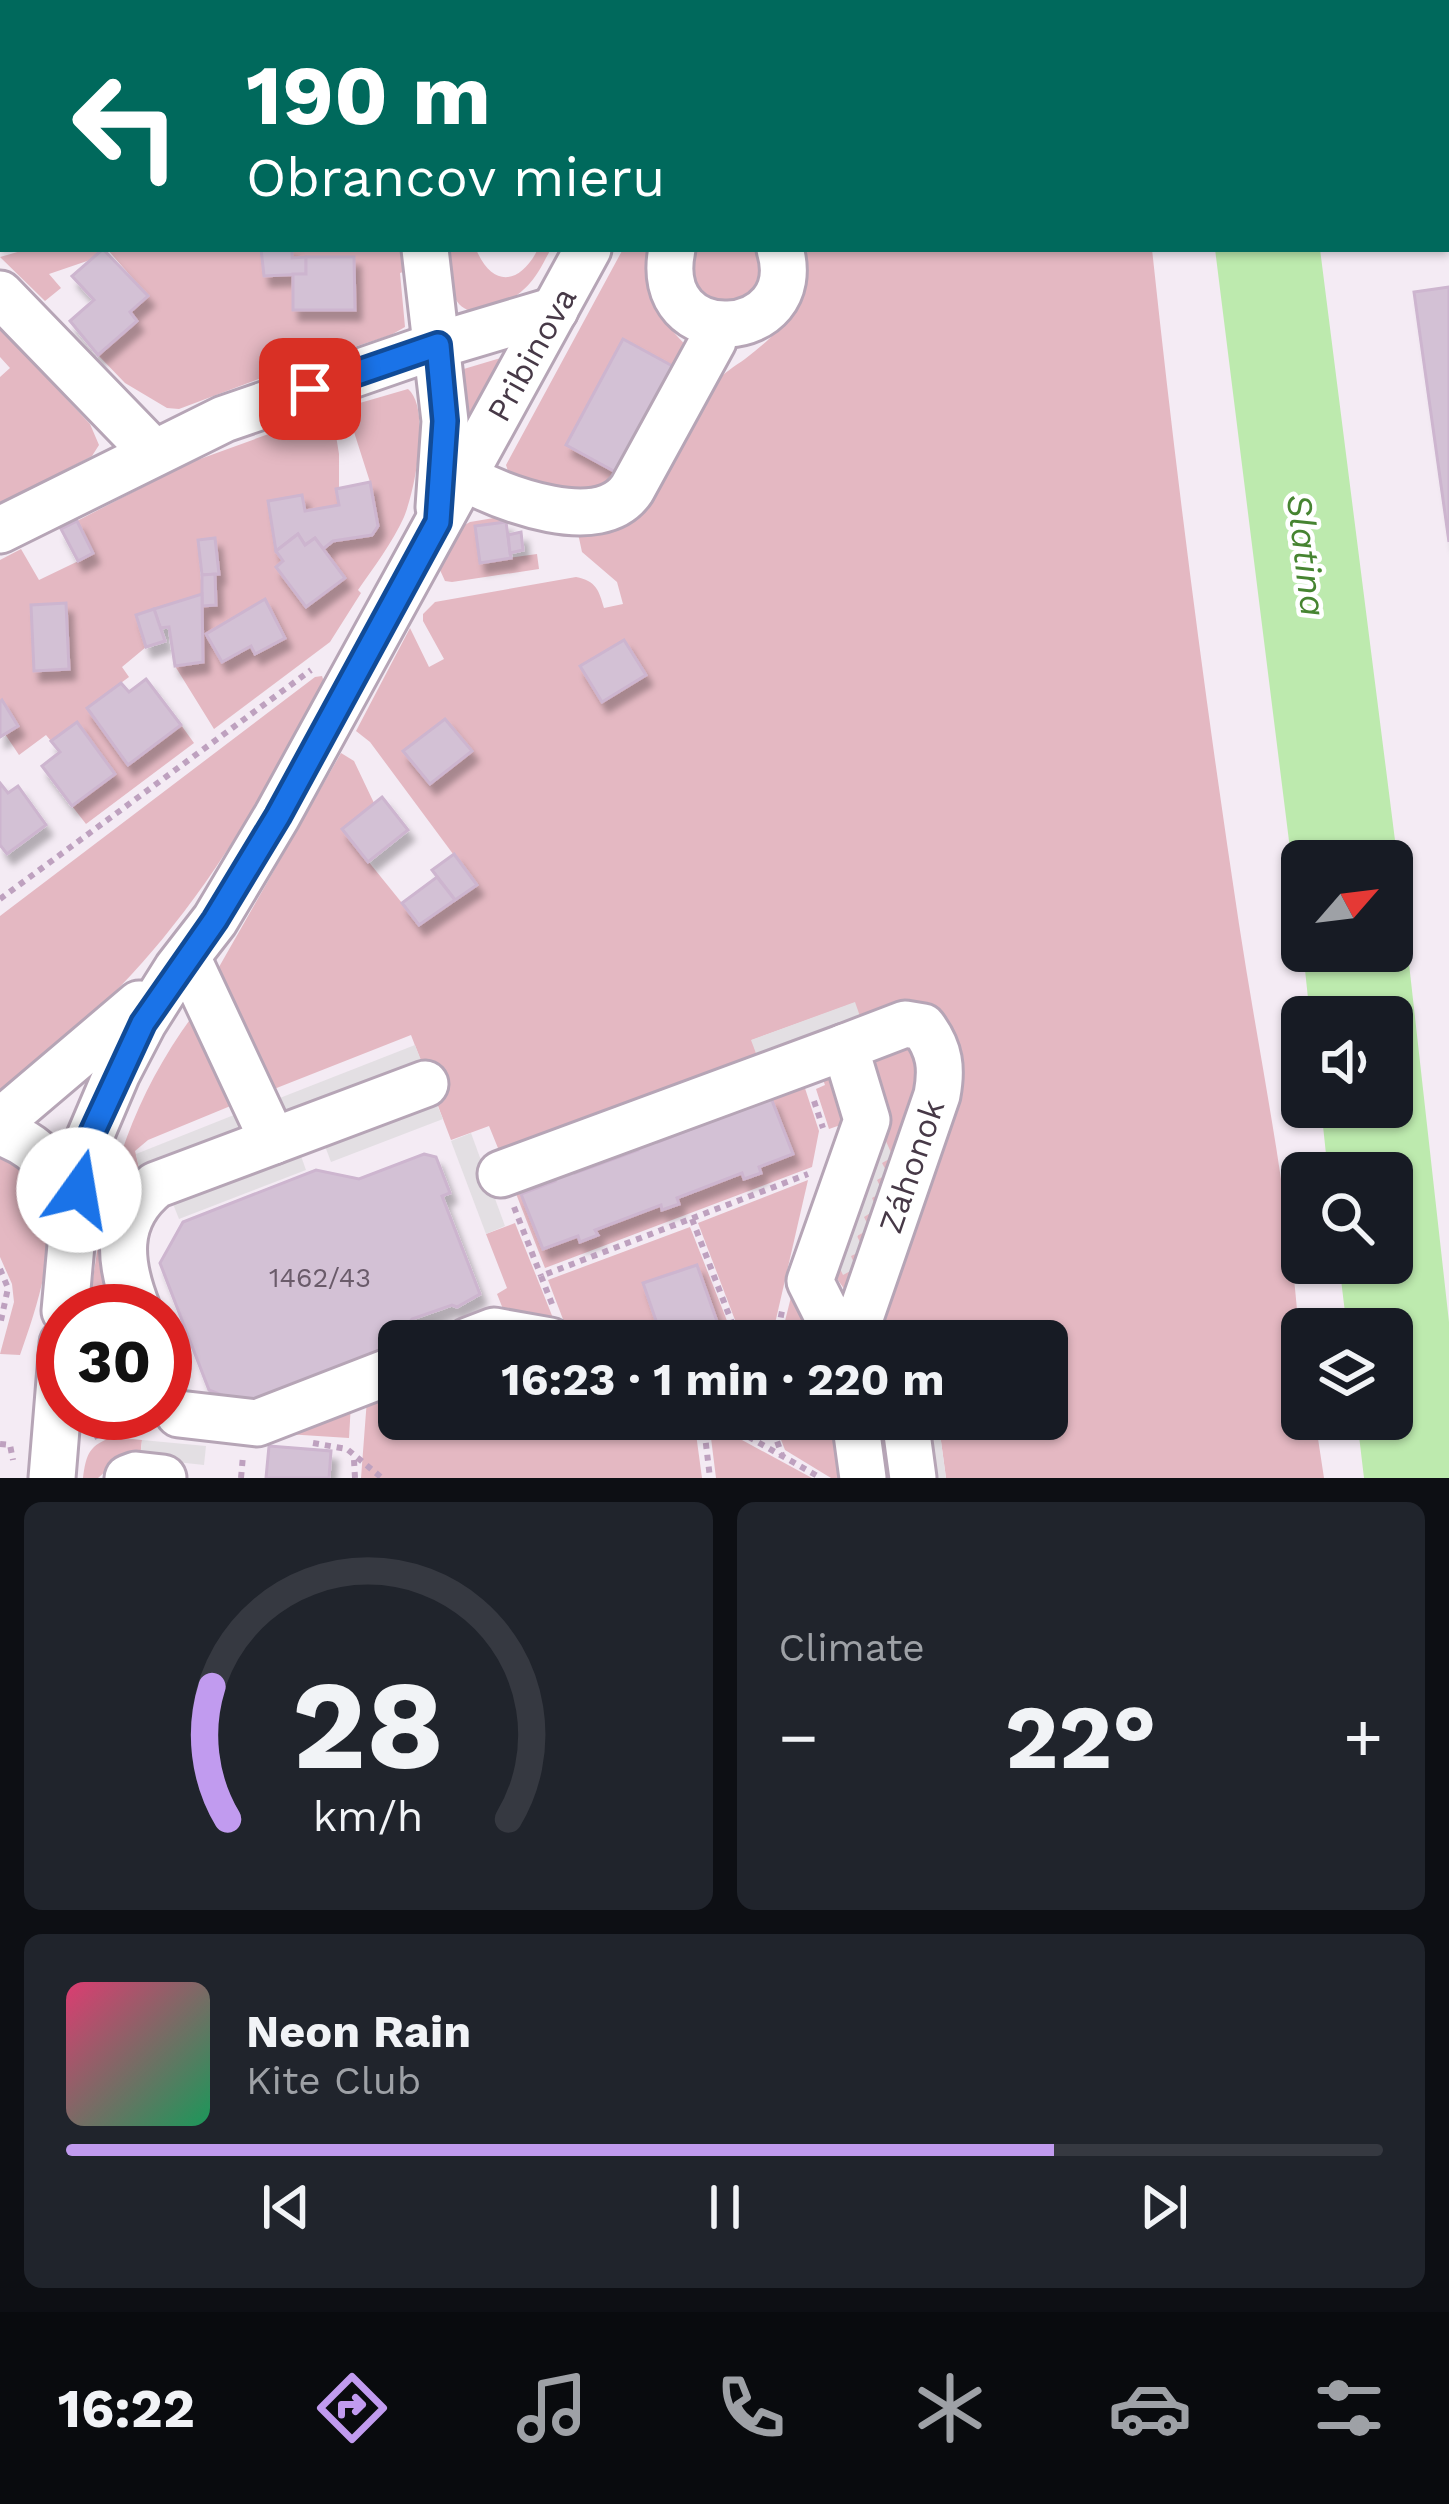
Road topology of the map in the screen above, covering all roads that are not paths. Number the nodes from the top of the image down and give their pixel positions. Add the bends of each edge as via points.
1 (425, 252) edge
2 (586, 252) edge
3 (672, 252) edge
4 (780, 252) edge
5 (0, 294) edge
6 (555, 310) junction
7 (716, 325) junction
8 (438, 345) junction
9 (154, 453) junction
10 (463, 478) junction
11 (438, 522) junction
12 (0, 530) edge
13 (182, 963) junction
14 (845, 1047) junction
15 (425, 1084) dead end
16 (0, 1122) edge
17 (0, 1132) edge
18 (273, 1141) junction
19 (501, 1174) road end
20 (72, 1234) junction
21 (67, 1284) edge
22 (127, 1284) edge
23 (830, 1320) edge
24 (859, 1320) edge
25 (378, 1376) edge
26 (192, 1407) edge
27 (56, 1440) edge
28 (858, 1440) edge
29 (908, 1440) edge
30 (52, 1478) edge
31 (128, 1478) edge
32 (163, 1478) edge
33 (863, 1478) edge
34 (913, 1478) edge

1 - 8 street, Pribinova
2 - 6 street, Pribinova
3 - 7 street via 669,273 681,304
4 - 7 street via 782,279 769,307 748,321
5 - 9 street
6 - 8 street
6 - 10 street, Pribinova
7 - 10 street via 618,504 572,512
8 - 9 street via 224,419
8 - 11 street, Pribinova via 445,421
9 - 12 street
10 - 11 street, Pribinova
11 - 13 street, Pribinova via 278,816
13 - 16 street, Pribinova
13 - 18 street
13 - 20 street, Pribinova via 126,1056 86,1146
14 - 19 street
14 - 23 street, Záhonok via 867,1120 810,1281
14 - 24 street, Záhonok via 905,1024 923,1028 941,1071
15 - 18 street
17 - 20 street via 28,1142 47,1162
18 - 22 street via 156,1185 139,1199 122,1243
20 - 21 street, Pribinova
25 - 26 street via 256,1423
27 - 30 street
28 - 33 street
29 - 34 street
31 - 32 street

